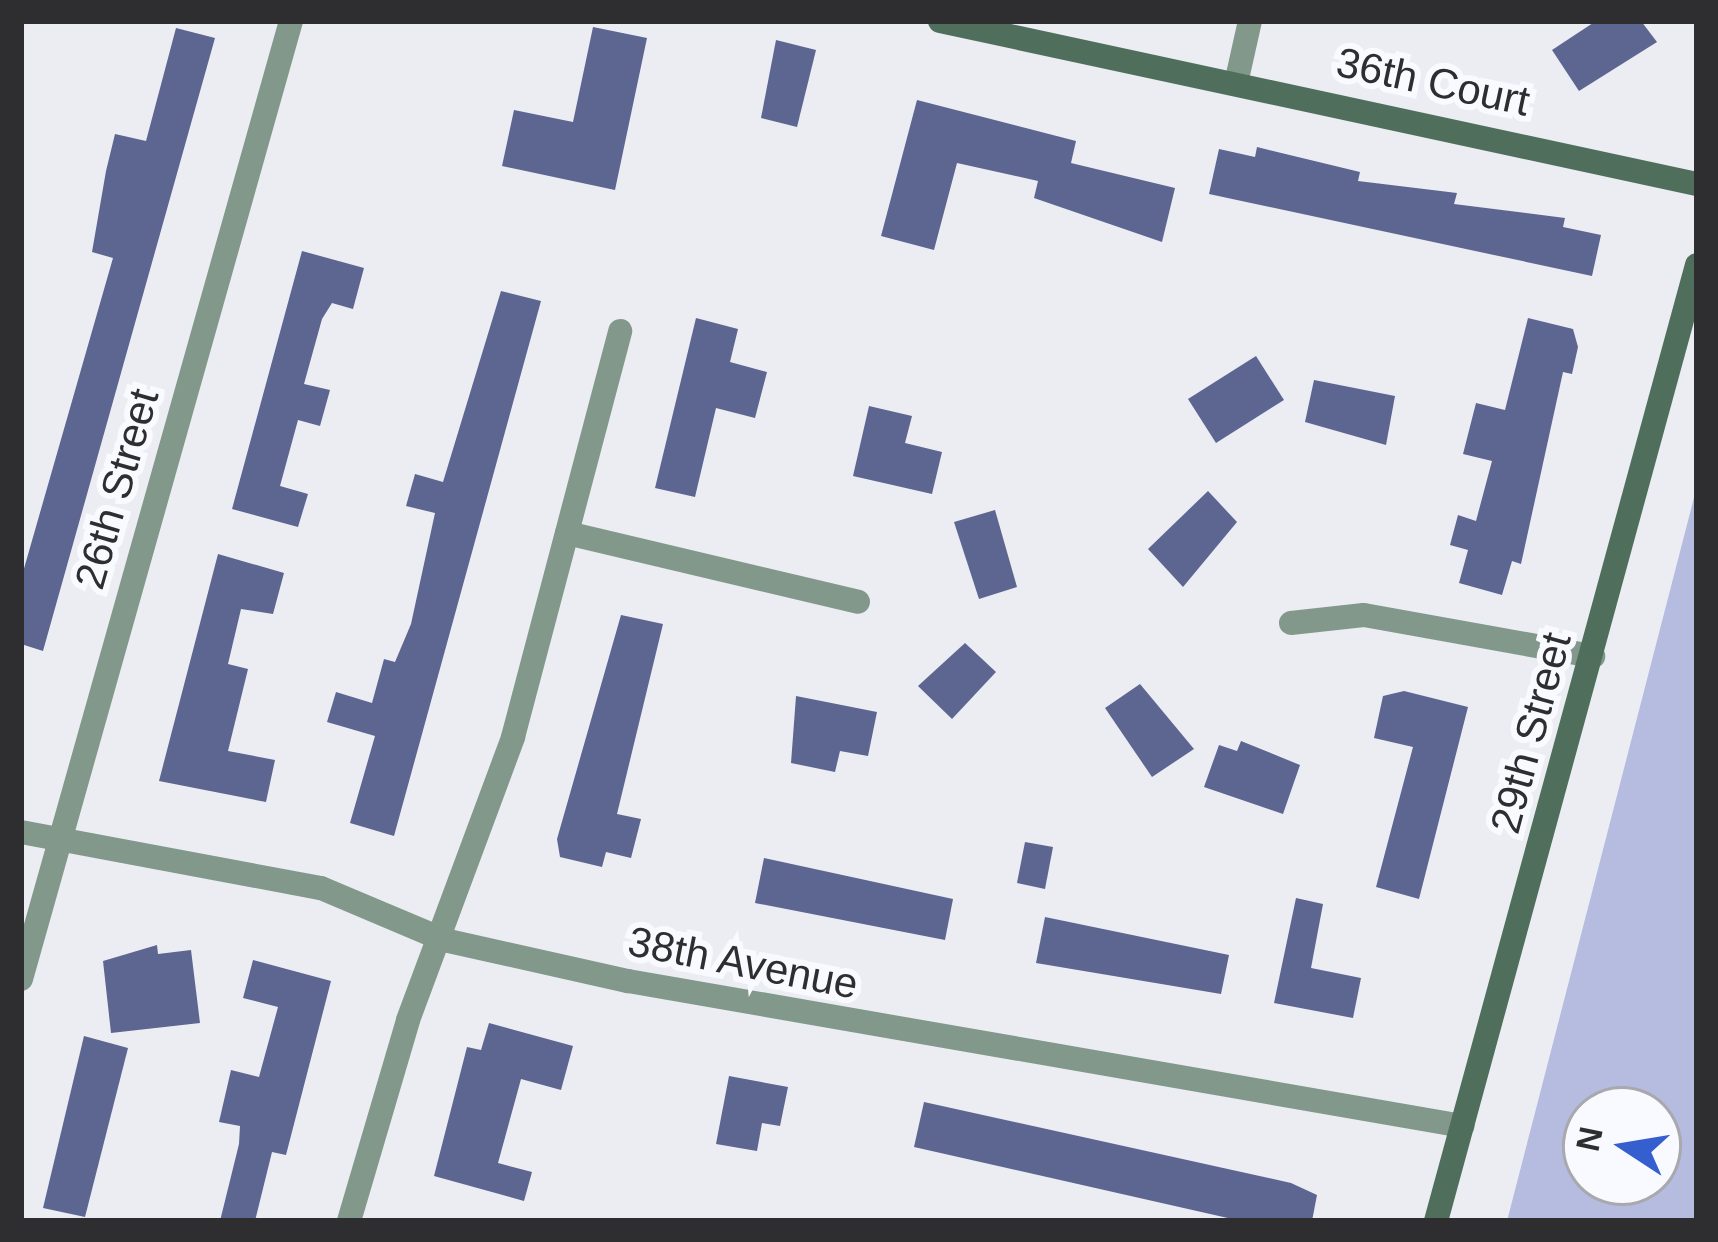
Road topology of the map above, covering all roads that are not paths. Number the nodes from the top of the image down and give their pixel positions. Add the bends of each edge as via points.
1 (292, 21) edge
2 (940, 21) edge
3 (1250, 21) edge
4 (1237, 79) junction
5 (1697, 184) edge
6 (1697, 265) edge
7 (620, 331) dead end
8 (567, 533) junction
9 (858, 602) dead end
10 (1291, 623) dead end
11 (1593, 656) junction
12 (21, 832) edge
13 (59, 841) junction
14 (444, 940) junction
15 (21, 979) edge
16 (1462, 1126) junction
17 (350, 1221) edge
18 (1436, 1221) edge

1 - 13 street, 26th Street
2 - 4 street, 36th Court
3 - 4 street
4 - 5 street, 36th Court
6 - 11 street, 29th Street
7 - 8 street
8 - 9 street
8 - 14 street
10 - 11 street via 1364,615
11 - 16 street, 29th Street
12 - 13 street, 38th Avenue
13 - 14 street, 38th Avenue via 321,888
13 - 15 street, 26th Street
14 - 16 street, 38th Avenue via 938,1041
14 - 17 street via 408,1020
16 - 18 street, 29th Street

